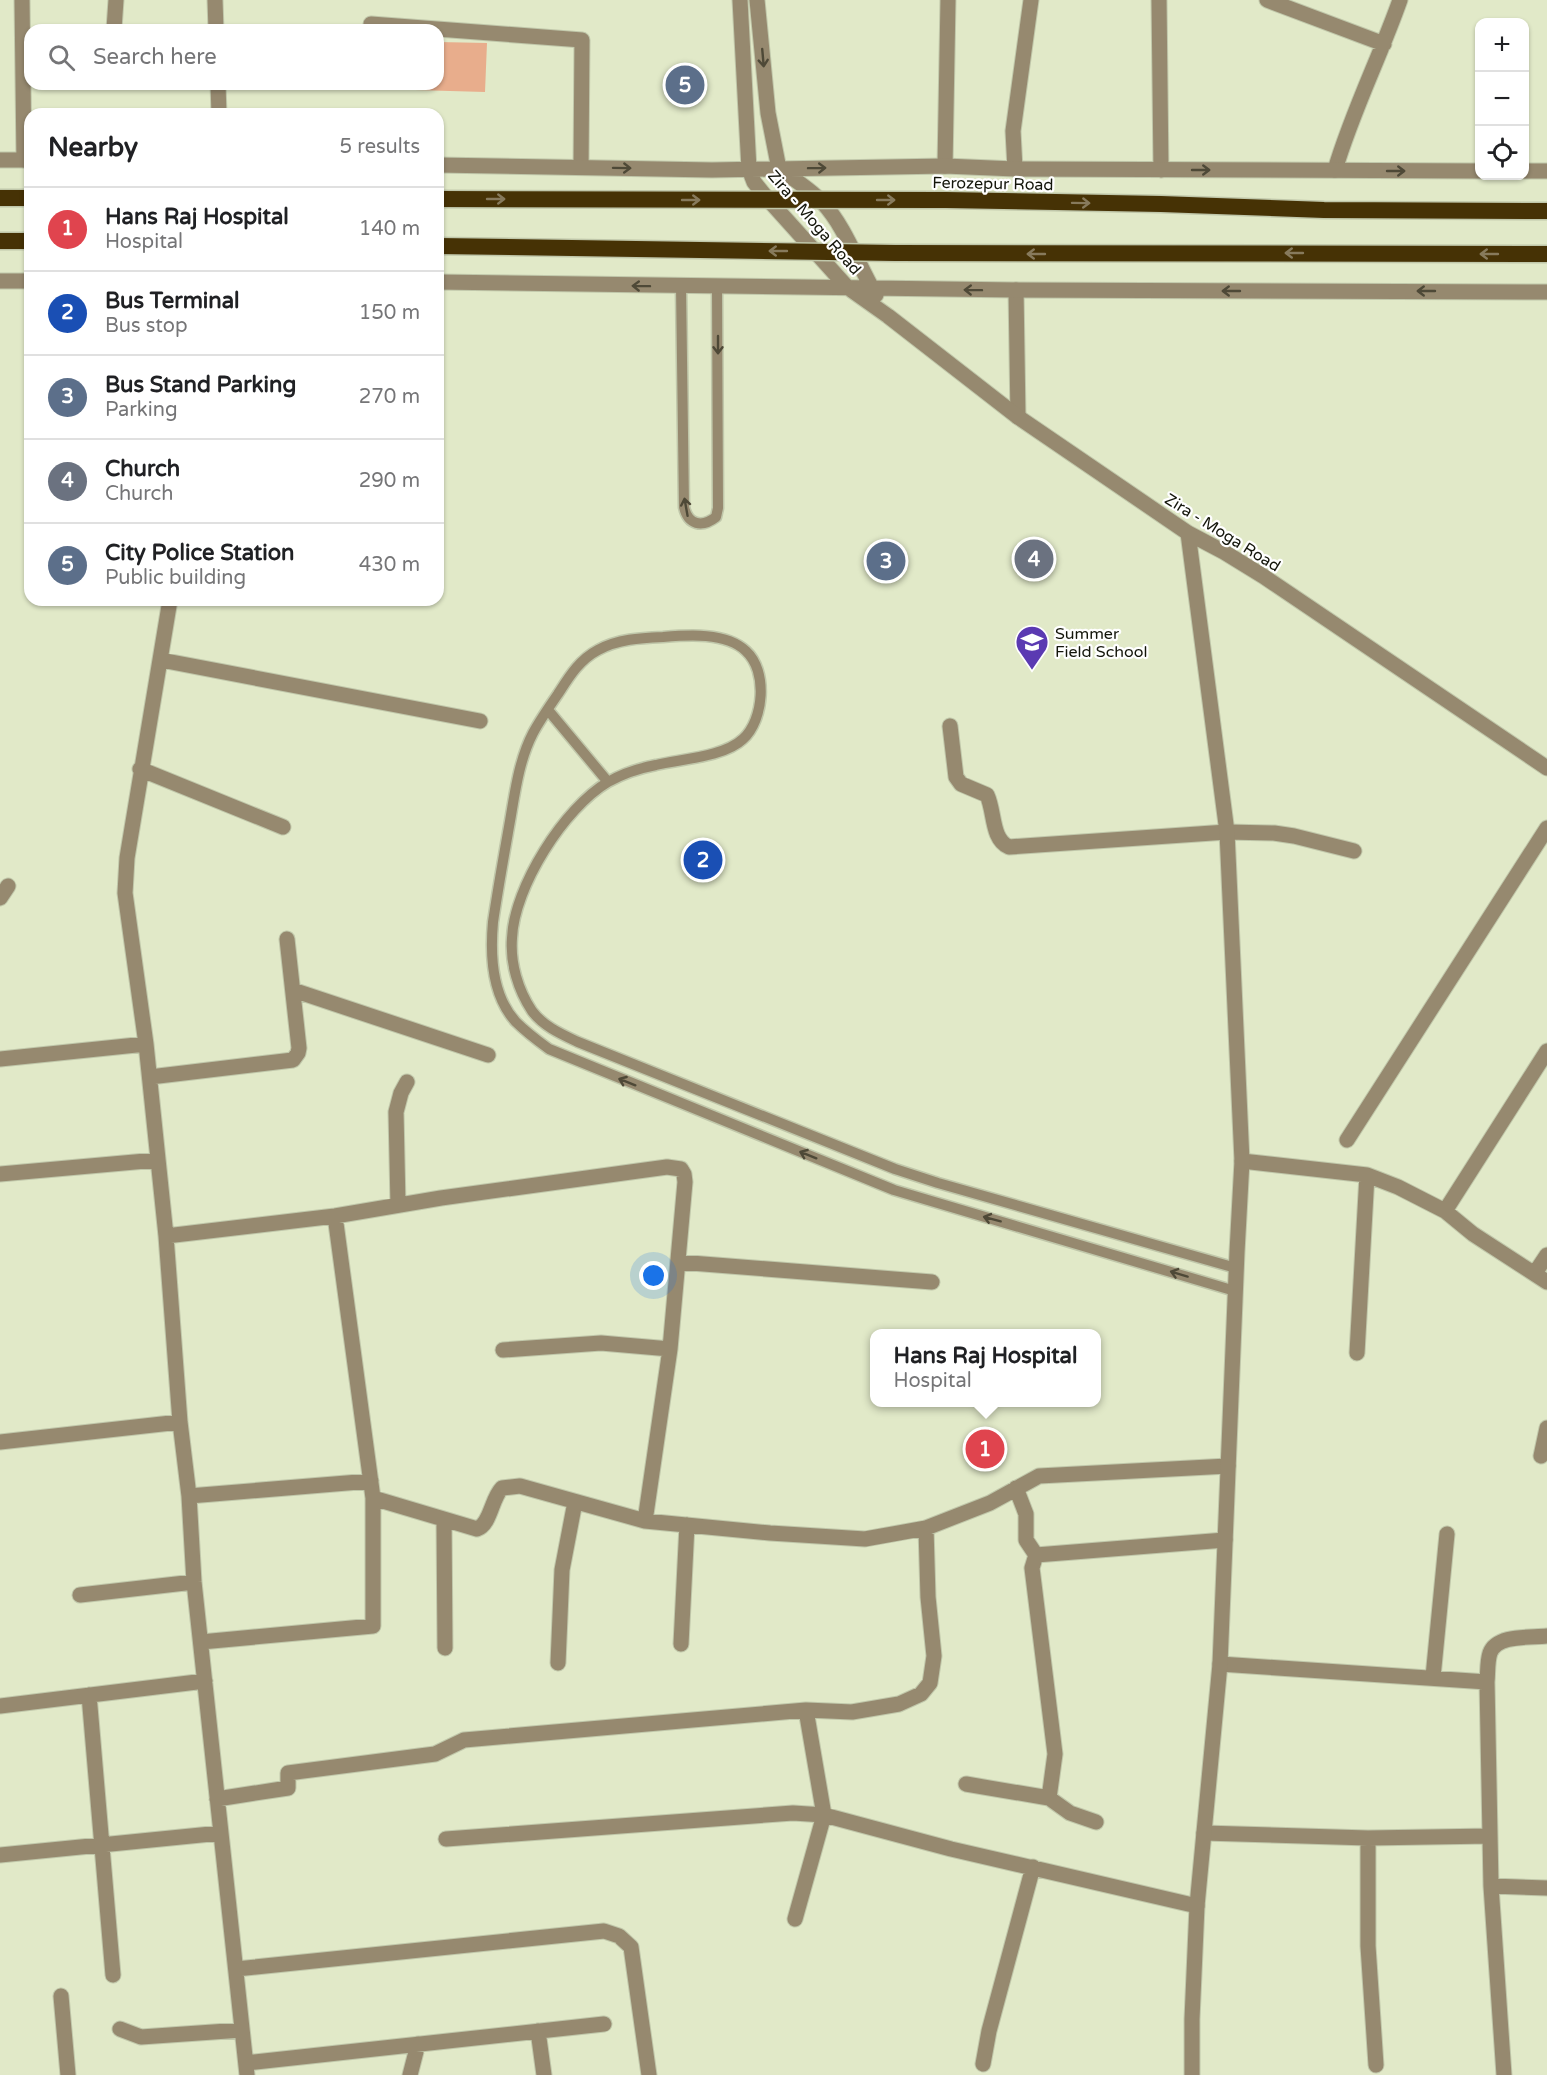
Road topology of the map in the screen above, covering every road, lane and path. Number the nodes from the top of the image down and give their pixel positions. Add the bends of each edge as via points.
1 (22, 0) edge
2 (116, 0) edge
3 (215, 0) edge
4 (740, 0) edge
5 (758, 0) edge
6 (948, 0) edge
7 (1031, 0) edge
8 (1159, 0) edge
9 (1267, 0) edge
10 (1400, 0) edge
11 (114, 24) edge
12 (216, 24) edge
13 (444, 30) edge
14 (1384, 44) junction
15 (24, 64) edge
16 (25, 90) edge
17 (218, 90) edge
18 (25, 108) edge
19 (219, 108) edge
20 (0, 160) edge
21 (24, 160) edge
22 (444, 165) edge
23 (945, 166) junction
24 (581, 167) junction
25 (749, 169) junction
26 (779, 169) junction
27 (1015, 169) junction
28 (1161, 170) junction
29 (1335, 171) junction
30 (1475, 171) edge
31 (1529, 171) edge
32 (1547, 171) edge
33 (0, 198) edge
34 (24, 198) edge
35 (444, 199) edge
36 (1547, 211) edge
37 (0, 241) edge
38 (24, 241) edge
39 (444, 246) edge
40 (1547, 254) edge
41 (24, 280) edge
42 (0, 281) edge
43 (444, 282) edge
44 (681, 286) junction
45 (717, 286) junction
46 (847, 287) junction
47 (872, 289) junction
48 (1016, 290) junction
49 (1547, 291) edge
50 (888, 316) junction
51 (1018, 417) junction
52 (1188, 533) junction
53 (169, 606) edge
54 (162, 660) junction
55 (548, 710) junction
56 (480, 721) dead end
57 (950, 726) dead end
58 (1547, 768) edge
59 (140, 769) junction
60 (608, 782) junction
61 (283, 827) dead end
62 (1547, 828) edge
63 (1227, 832) junction
64 (1354, 850) dead end
65 (287, 939) dead end
66 (292, 990) junction
67 (146, 1044) junction
68 (1547, 1051) edge
69 (488, 1055) dead end
70 (0, 1059) edge
71 (150, 1077) junction
72 (407, 1082) dead end
73 (1347, 1140) dead end
74 (158, 1160) junction
75 (1242, 1161) junction
76 (0, 1174) edge
77 (1367, 1175) junction
78 (398, 1206) junction
79 (1445, 1211) junction
80 (335, 1216) junction
81 (166, 1236) junction
82 (1547, 1255) edge
83 (678, 1262) junction
84 (1236, 1268) junction
85 (1541, 1277) edge
86 (932, 1282) dead end
87 (1235, 1291) junction
88 (670, 1349) junction
89 (503, 1350) dead end
90 (1357, 1353) dead end
91 (180, 1422) junction
92 (1547, 1428) edge
93 (0, 1442) edge
94 (1540, 1456) dead end
95 (1228, 1466) junction
96 (371, 1482) junction
97 (1016, 1488) junction
98 (189, 1496) junction
99 (373, 1498) junction
100 (575, 1502) junction
101 (444, 1520) junction
102 (645, 1521) junction
103 (687, 1525) junction
104 (926, 1528) junction
105 (1447, 1534) dead end
106 (1225, 1540) junction
107 (1036, 1555) junction
108 (194, 1582) junction
109 (80, 1595) dead end
110 (1547, 1636) edge
111 (201, 1642) junction
112 (681, 1644) dead end
113 (445, 1648) dead end
114 (558, 1663) dead end
115 (1220, 1664) junction
116 (1433, 1677) junction
117 (205, 1681) junction
118 (1487, 1682) junction
119 (89, 1695) junction
120 (0, 1706) edge
121 (806, 1710) junction
122 (966, 1784) dead end
123 (1049, 1798) junction
124 (217, 1799) junction
125 (824, 1815) junction
126 (1095, 1822) dead end
127 (221, 1833) junction
128 (1204, 1833) junction
129 (1490, 1836) junction
130 (1368, 1838) junction
131 (446, 1839) dead end
132 (102, 1844) junction
133 (0, 1855) edge
134 (1033, 1868) junction
135 (1491, 1886) junction
136 (1547, 1888) edge
137 (1197, 1906) junction
138 (795, 1919) dead end
139 (236, 1969) junction
140 (112, 1975) dead end
141 (61, 1996) dead end
142 (603, 2024) dead end
143 (120, 2029) dead end
144 (242, 2030) junction
145 (538, 2031) junction
146 (418, 2044) junction
147 (983, 2064) dead end
148 (1376, 2065) dead end
149 (247, 2069) edge
150 (68, 2075) edge
151 (410, 2075) edge
152 (544, 2075) edge
153 (649, 2075) edge
154 (1192, 2075) edge
155 (1504, 2075) edge

1 - 15 street
2 - 11 street
3 - 12 street
4 - 25 street
5 -> 26 street via 768,113
6 - 23 street
7 - 27 street via 1013,131
8 - 28 street
9 - 14 street
10 - 14 street
13 - 24 street via 582,40
14 - 29 street via 1344,138
16 - 18 street
17 - 19 street
20 - 21 street
22 - 24 street
26 -> 23 street
23 - 27 street
24 -> 25 street
25 - 26 street
25 - 46 street, Zira - Moga Road via 766,197
26 - 47 street, Zira - Moga Road via 823,203
27 - 28 street
28 -> 29 street
29 -> 30 street
31 - 32 street
33 - 34 highway
35 -> 36 highway, Ferozepur Road, bridge via 946,200 1324,210
37 - 38 highway
40 -> 39 highway, bridge via 895,253
41 - 42 street
44 -> 43 street
44 - 45 street
45 -> 44 lane via 718,508 716,517 702,524 690,520 684,507
45 - 46 street
46 - 47 street
46 - 50 street, Zira - Moga Road
48 -> 47 street
47 - 50 street, Zira - Moga Road
49 -> 48 street
48 - 51 street
50 - 51 street, Zira - Moga Road
51 - 52 street, Zira - Moga Road
52 - 58 street, Zira - Moga Road via 1263,576
52 - 63 street
53 - 54 street
54 - 56 street
54 - 59 street
55 - 60 lane
55 - 60 lane via 576,666 612,643 700,636 727,640 745,649 759,672 760,689 759,710 743,740 713,754 653,765
87 -> 55 lane via 894,1190 549,1049 532,1037 514,1020 503,1001 496,983 491,942 517,778 533,734
57 - 63 street via 956,777 961,784 987,795 997,836 1009,847
59 - 61 street
59 - 67 street via 125,893
60 - 84 lane via 577,807 546,848 515,917 512,953 519,986 540,1020 578,1042 896,1169
62 - 73 street
63 - 64 street via 1284,834
63 - 75 street
65 - 66 street
66 - 69 street
66 - 71 street via 299,1048 293,1060
67 - 70 street
67 - 71 street
68 - 79 street
71 - 74 street
72 - 78 street via 396,1112
74 - 76 street
74 - 81 street
75 - 77 street
75 - 84 street
77 - 79 street
77 - 90 street
78 - 80 street
78 - 83 street via 675,1167 681,1169 685,1182
79 - 85 street
80 - 81 street
80 - 96 street
81 - 91 street
82 - 85 street
83 - 86 street
83 - 88 street
84 - 87 street
87 - 95 street
88 - 89 street via 601,1342
88 - 102 street
91 - 93 street
91 - 98 street
92 - 94 street
95 - 97 street via 1039,1476
95 - 106 street
96 - 98 street
96 - 99 street
97 - 104 street via 990,1503
97 - 107 street via 1026,1514 1026,1540
98 - 108 street
99 - 101 street
99 - 111 street via 373,1626
100 - 101 street via 510,1486 495,1495 483,1527 471,1528
100 - 102 street
100 - 114 street via 562,1570
101 - 113 street
102 - 103 street
103 - 104 street via 865,1539
103 - 112 street
104 - 121 street via 934,1656 930,1683 921,1694 899,1704 852,1712
105 - 116 street
106 - 107 street
106 - 115 street
107 - 123 street via 1032,1568 1055,1754
108 - 109 street
108 - 111 street
110 - 118 street via 1507,1640 1493,1648
111 - 117 street
115 - 116 street
115 - 128 street
116 - 118 street
117 - 119 street
117 - 124 street
118 - 129 street
119 - 120 street
119 - 132 street
121 - 124 street via 464,1740 435,1754 288,1773 288,1788
121 - 125 street
122 - 123 street
123 - 126 street via 1070,1813
124 - 127 street
125 - 131 street via 793,1813
125 - 134 street
125 - 138 street
127 - 132 street
127 - 139 street
128 - 130 street
128 - 137 street
129 - 130 street
129 - 135 street
130 - 148 street via 1368,1946
132 - 133 street
132 - 140 street
134 - 137 street
134 - 147 street
135 - 136 street
135 - 155 street
137 - 154 street
139 - 144 street
139 - 153 street via 604,1931 619,1936 631,1947
141 - 150 street
142 - 145 street
143 - 144 street via 141,2037
144 - 149 street
145 - 146 street
145 - 152 street
146 - 149 street
146 - 151 street

